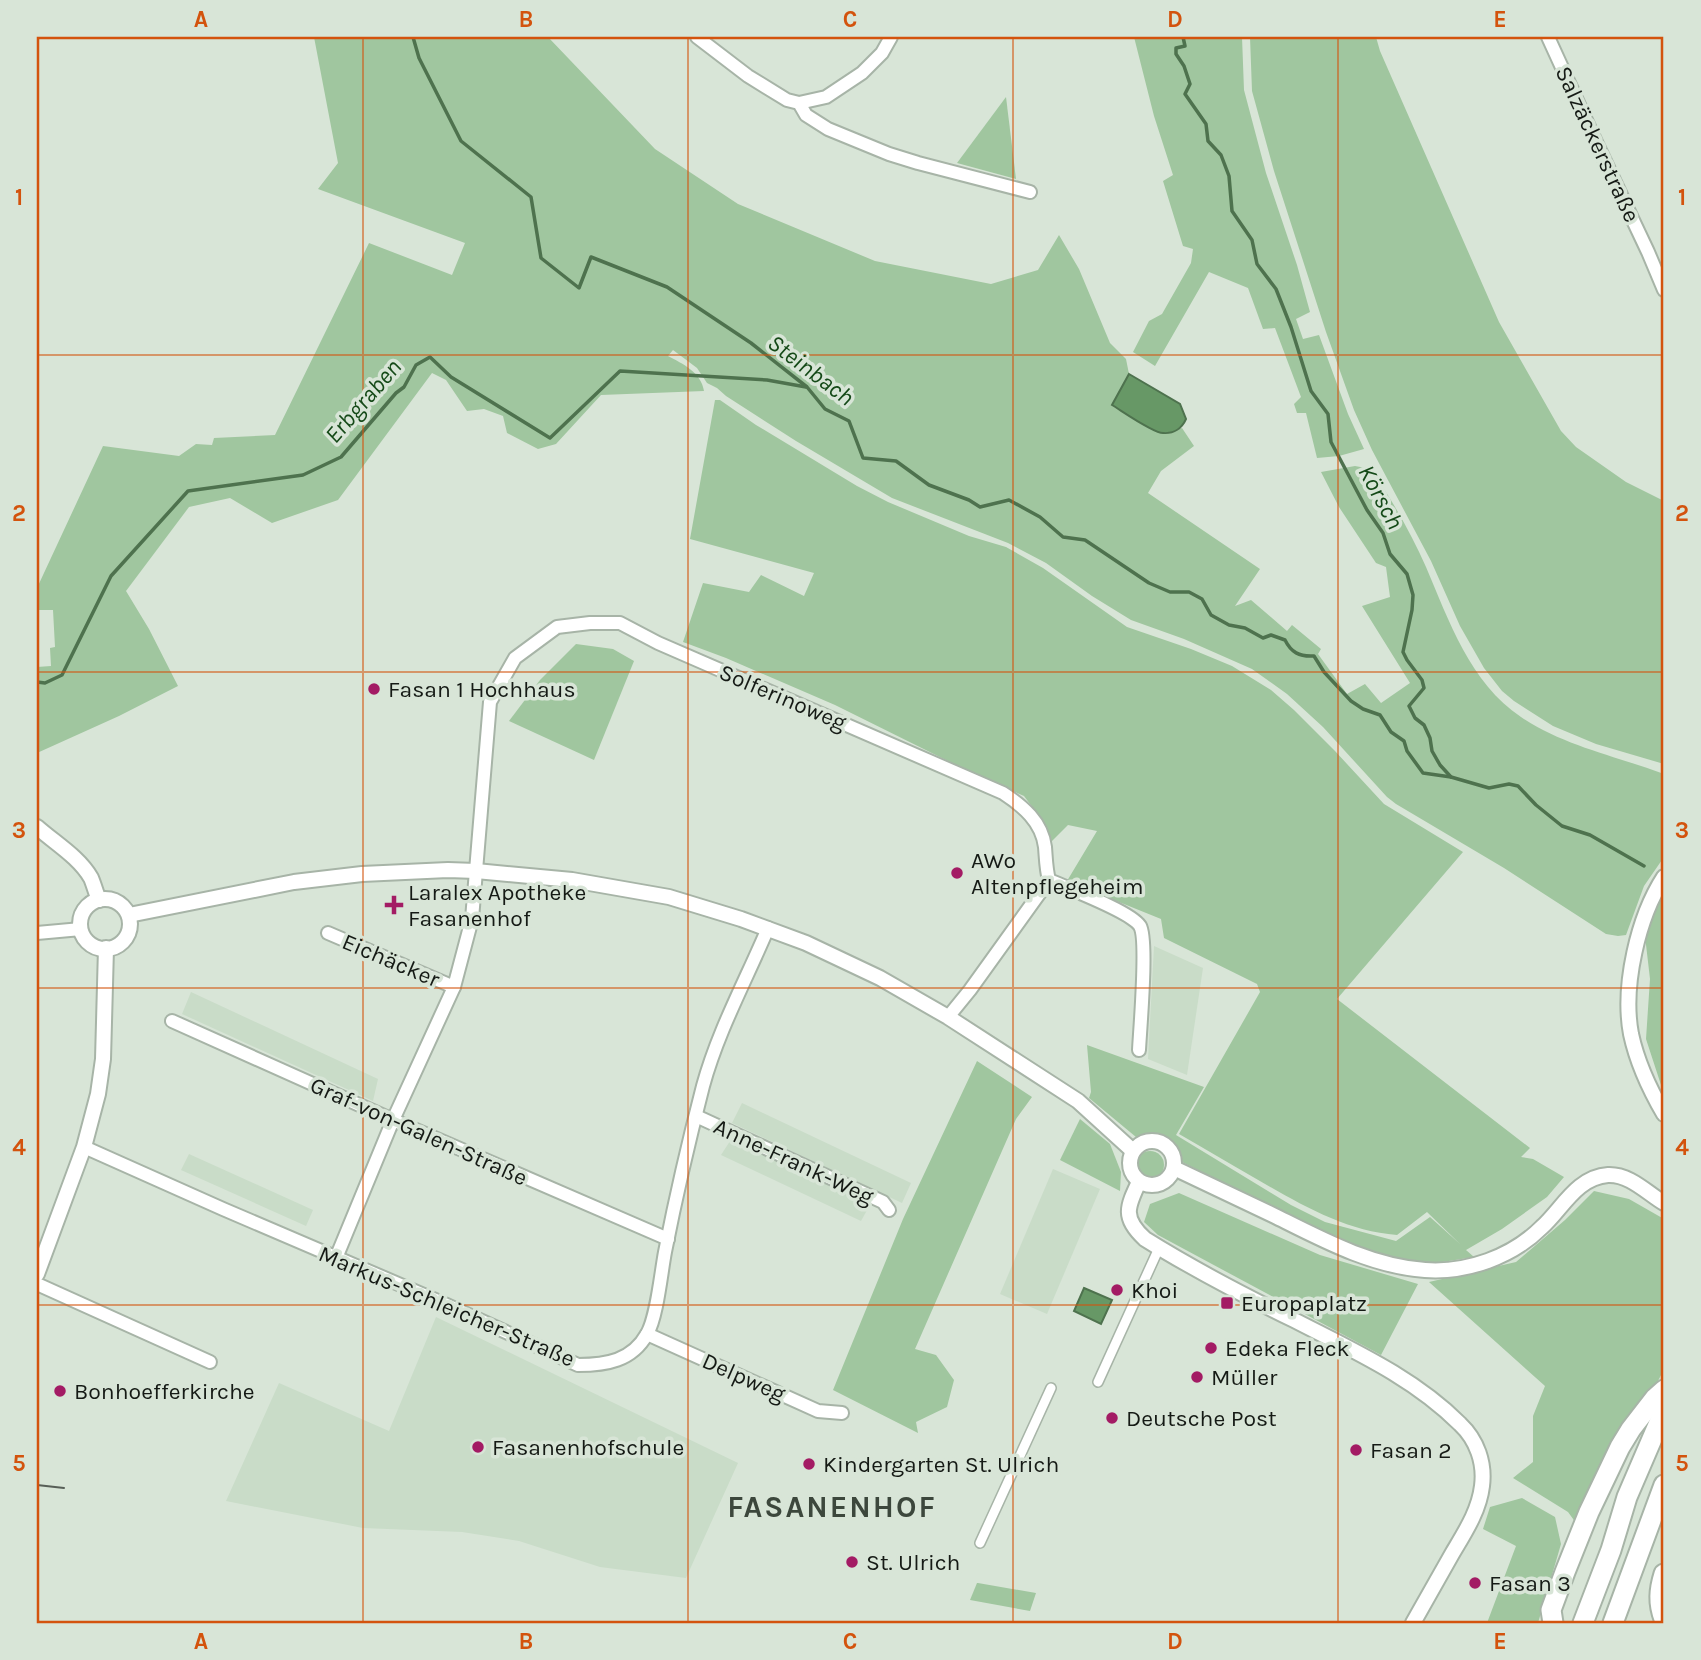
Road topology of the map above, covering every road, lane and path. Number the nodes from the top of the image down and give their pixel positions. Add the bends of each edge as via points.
1 (697, 37) edge
2 (891, 37) edge
3 (1548, 37) edge
4 (799, 103) junction
5 (1030, 192) dead end
6 (1664, 290) edge
7 (37, 827) edge
8 (476, 871) junction
9 (1664, 877) edge
10 (1049, 880) junction
11 (99, 900) junction
12 (129, 915) junction
13 (768, 928) junction
14 (81, 929) junction
15 (37, 933) edge
16 (328, 933) dead end
17 (106, 948) junction
18 (454, 987) junction
19 (948, 1017) junction
20 (172, 1021) dead end
21 (1139, 1050) dead end
22 (1664, 1115) edge
23 (696, 1116) junction
24 (393, 1120) junction
25 (84, 1147) junction
26 (1133, 1150) junction
27 (1174, 1168) junction
28 (1139, 1182) junction
29 (1664, 1203) edge
30 (889, 1210) dead end
31 (668, 1238) junction
32 (1159, 1248) junction
33 (336, 1258) junction
34 (37, 1274) edge
35 (37, 1284) edge
36 (647, 1334) junction
37 (210, 1362) dead end
38 (1098, 1382) dead end
39 (1051, 1388) dead end
40 (1664, 1390) edge
41 (1664, 1411) edge
42 (842, 1413) dead end
43 (1664, 1485) edge
44 (980, 1543) dead end
45 (1664, 1574) edge
46 (1664, 1619) edge
47 (1413, 1623) edge
48 (1553, 1623) edge
49 (1583, 1623) edge
50 (1613, 1623) edge

1 - 4 street via 748,76
2 - 4 street via 862,73 826,97
3 - 6 street, Salzäckerstraße
4 - 5 street via 806,115 828,129 889,154
7 - 11 street via 82,867
8 - 10 street, Solferinoweg via 490,702 515,658 557,627 620,623 1003,793 1025,808 1036,823 1045,844
8 - 12 street via 362,874 294,882
8 - 13 street via 572,880 669,897
8 - 18 street, Solferinoweg via 472,919
9 - 22 street via 1643,919 1629,997 1631,1033
10 - 19 street
10 - 21 street via 1127,915 1140,927 1144,951
11 - 12 street via 114,900
11 - 14 street via 86,907
12 - 17 street via 126,938
13 - 19 street via 880,978
13 - 23 street via 722,1032
14 - 15 street
14 - 17 street via 90,943
16 - 18 street, Eichäcker
17 - 25 street via 103,1059
18 - 24 street, Solferinoweg
19 - 26 street via 1078,1101
20 - 24 street, Graf-von-Galen-Straße
23 - 30 street, Anne-Frank-Weg via 883,1202
23 - 31 street
24 - 31 street, Graf-von-Galen-Straße
24 - 33 street, Solferinoweg
25 - 33 street, Markus-Schleicher-Straße
25 - 34 street
26 - 27 street via 1151,1141 1161,1143 1174,1158
26 - 28 street via 1130,1167
27 - 28 street via 1160,1184
27 - 29 street via 1341,1249 1388,1265 1427,1270 1461,1268 1522,1245 1570,1195 1595,1178 1619,1176
28 - 32 street via 1128,1213 1133,1228
31 - 36 street
32 - 38 street
32 - 47 street via 1397,1374 1461,1425 1481,1456 1478,1507
33 - 36 street, Markus-Schleicher-Straße via 578,1365 619,1360
35 - 37 street
36 - 42 street, Delpweg via 818,1410
39 - 44 street
40 - 48 highway via 1615,1456 1564,1572 1551,1611
41 - 49 highway via 1627,1497
43 - 50 highway
45 - 46 highway via 1659,1604

